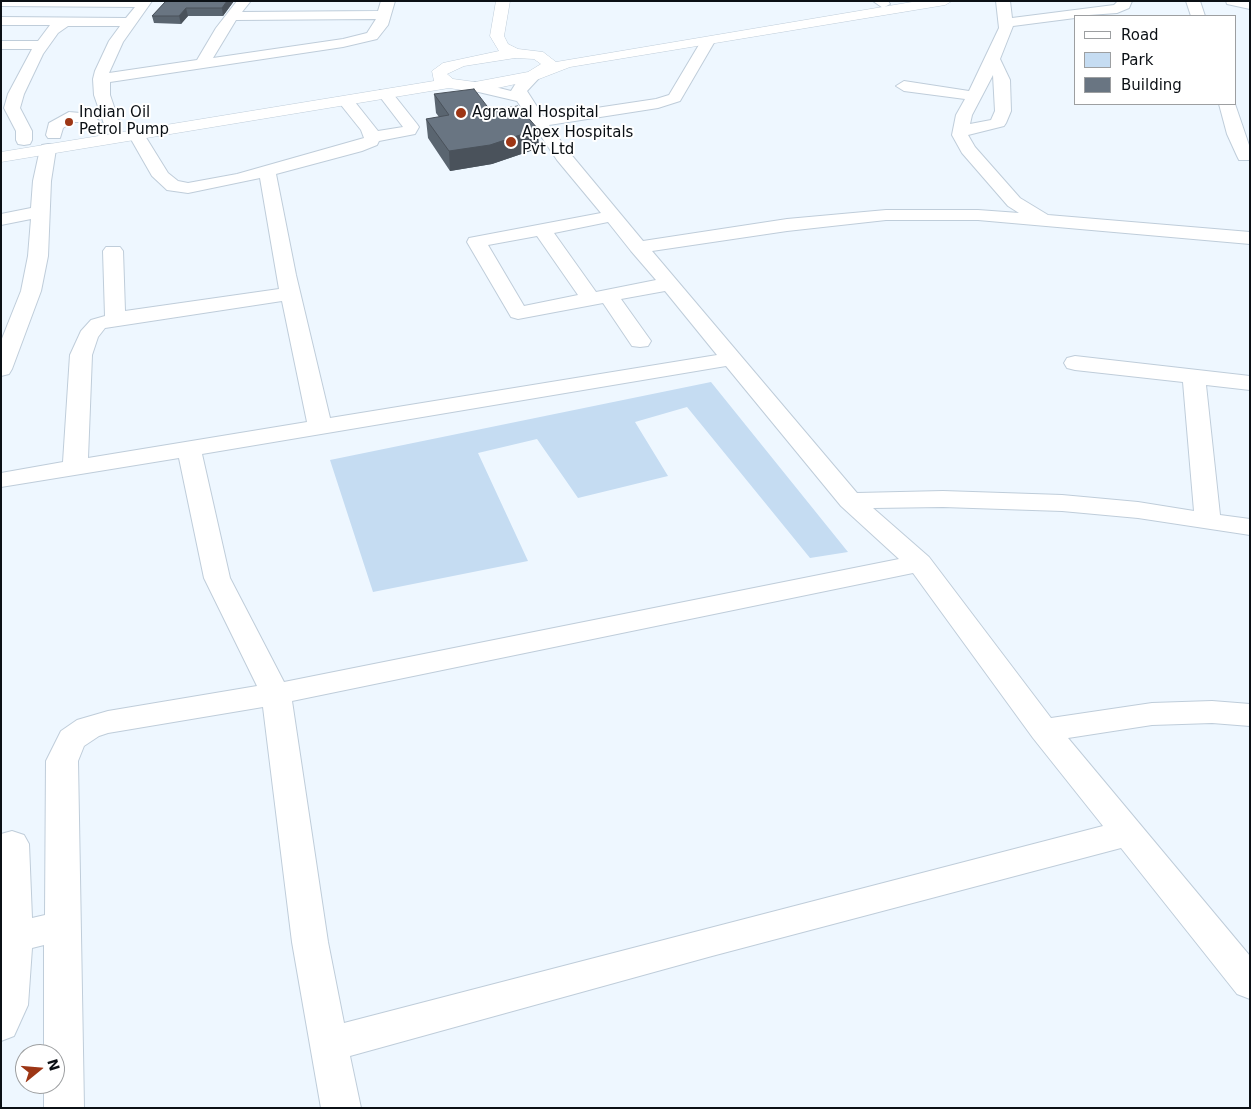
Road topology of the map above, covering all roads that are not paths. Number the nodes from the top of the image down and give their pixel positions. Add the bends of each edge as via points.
1 (243, 1) edge
2 (503, 1) edge
3 (903, 1) edge
4 (945, 1) edge
5 (1003, 1) edge
6 (1125, 1) edge
7 (1193, 1) edge
8 (1232, 1) edge
9 (1, 2) edge
10 (22, 2) edge
11 (145, 2) edge
12 (881, 3) edge
13 (1250, 5) edge
14 (1034, 7) dead end
15 (386, 8) edge
16 (1198, 15) edge
17 (232, 16) junction
18 (278, 16) junction
19 (1044, 18) junction
20 (1, 21) edge
21 (66, 21) junction
22 (131, 22) junction
23 (1007, 23) junction
24 (708, 40) junction
25 (478, 44) dead end
26 (1, 45) edge
27 (42, 45) junction
28 (515, 53) junction
29 (259, 55) junction
30 (538, 55) junction
31 (993, 59) junction
32 (474, 60) junction
33 (204, 63) junction
34 (445, 77) junction
35 (101, 78) junction
36 (534, 81) junction
37 (904, 86) dead end
38 (475, 87) junction
39 (385, 93) junction
40 (974, 96) junction
41 (345, 100) junction
42 (7, 103) edge
43 (1227, 105) edge
44 (538, 122) junction
45 (105, 126) junction
46 (961, 131) junction
47 (136, 134) junction
48 (373, 137) junction
49 (24, 140) junction
50 (51, 142) junction
51 (1, 144) edge
52 (1245, 156) dead end
53 (1, 157) edge
54 (267, 171) junction
55 (40, 212) junction
56 (612, 216) junction
57 (1, 220) edge
58 (1044, 220) junction
59 (542, 229) junction
60 (1250, 238) edge
61 (638, 247) junction
62 (113, 251) dead end
63 (669, 284) junction
64 (290, 294) junction
65 (600, 298) junction
66 (24, 312) junction
67 (1, 314) edge
68 (114, 319) junction
69 (640, 341) dead end
70 (3, 359) edge
71 (730, 359) junction
72 (1075, 363) dead end
73 (1194, 377) junction
74 (1250, 383) edge
75 (320, 427) junction
76 (189, 449) junction
77 (75, 468) junction
78 (1, 480) edge
79 (850, 501) junction
80 (1208, 520) junction
81 (1250, 526) edge
82 (920, 564) junction
83 (276, 694) junction
84 (1250, 715) edge
85 (1044, 730) junction
86 (1129, 833) junction
87 (12, 844) dead end
88 (62, 927) junction
89 (15, 936) junction
90 (1250, 983) edge
91 (1, 1024) edge
92 (329, 1044) junction
93 (64, 1108) edge
94 (341, 1108) edge

1 - 17 street
2 - 28 main road via 496,36 502,46
3 - 12 main road
4 - 24 main road
5 - 23 street
6 - 19 street via 1117,9
7 - 16 street
8 - 13 street
9 - 10 street
10 - 11 street
11 - 22 street
12 - 30 main road via 559,55
14 - 19 street
15 - 18 street
15 - 29 street via 381,25 372,36
17 - 18 street
17 - 33 street
18 - 29 street
19 - 23 street
20 - 21 street
21 - 22 street
21 - 27 street via 53,30
22 - 35 street via 106,59
23 - 31 street
24 - 36 main road via 569,63
24 - 44 street via 675,98
25 - 32 main road
26 - 27 street
27 - 42 street via 16,94
28 - 30 main road
28 - 32 main road
29 - 33 street
30 - 36 main road via 549,63
31 - 40 street
31 - 46 street via 1002,80 1003,111 998,122
32 - 34 main road via 448,66
33 - 35 street
34 - 38 main road
34 - 39 main road
34 - 45 main road
35 - 45 street
36 - 38 main road
36 - 38 street
36 - 44 street
37 - 40 street
39 - 41 main road
39 - 48 street via 411,128
40 - 46 street via 964,115
41 - 47 main road
41 - 48 street
42 - 49 street via 24,131
43 - 52 street
44 - 56 street
45 - 50 main road
46 - 58 street via 968,149 1014,202
47 - 50 main road
47 - 54 street via 161,176 173,186 188,188
48 - 54 street via 356,147
49 - 50 main road
49 - 51 main road
50 - 53 main road
50 - 55 street via 42,181
54 - 64 street
55 - 57 street
55 - 66 street via 38,256
56 - 59 street
56 - 61 street
58 - 60 street
58 - 61 street via 978,215 886,215 787,225
59 - 65 street
59 - 65 street via 476,242 518,313
61 - 63 street
62 - 68 street
63 - 65 street
63 - 71 street
64 - 68 street
64 - 75 street
65 - 69 street
66 - 67 street
66 - 70 street
68 - 77 street via 98,324 88,335 81,355
71 - 75 street
71 - 79 street
72 - 73 street
73 - 74 street
73 - 80 street
75 - 76 street
76 - 77 street
76 - 83 street via 217,578
77 - 78 street
79 - 80 street via 943,499 1062,503
79 - 82 street
80 - 81 street
82 - 83 street
82 - 85 street
83 - 88 street via 108,722 88,728 72,740 62,761
83 - 92 street via 310,942
84 - 85 street via 1212,712 1152,714
85 - 86 street
86 - 90 street
86 - 92 street
87 - 89 street
88 - 89 street
88 - 93 street
89 - 91 street via 10,1005
92 - 94 street

